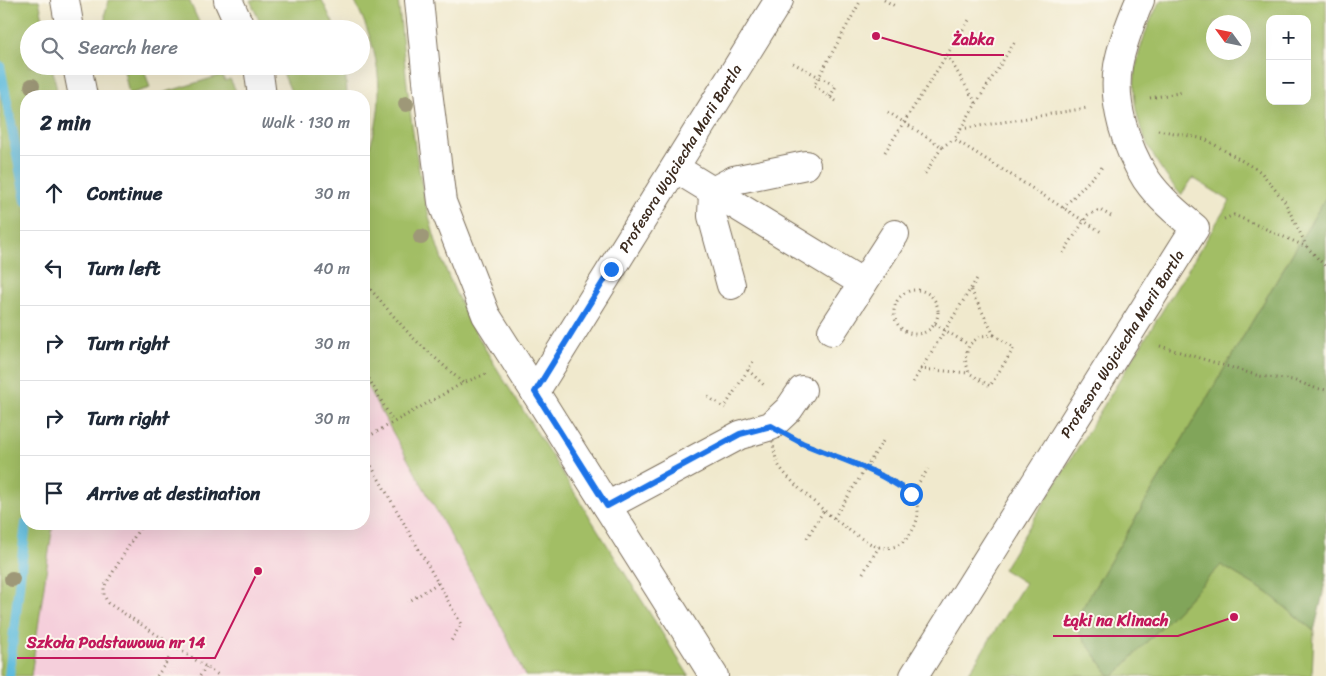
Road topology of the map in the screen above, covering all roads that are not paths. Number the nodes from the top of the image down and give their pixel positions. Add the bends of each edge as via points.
1 (65, 0) edge
2 (228, 0) edge
3 (419, 0) edge
4 (779, 0) edge
5 (1140, 0) edge
6 (68, 20) edge
7 (237, 20) edge
8 (79, 75) edge
9 (259, 75) edge
10 (82, 90) edge
11 (261, 90) edge
12 (806, 165) dead end
13 (675, 168) junction
14 (713, 191) junction
15 (895, 234) dead end
16 (863, 283) junction
17 (731, 285) dead end
18 (832, 331) dead end
19 (802, 390) dead end
20 (535, 392) junction
21 (607, 506) junction
22 (714, 676) edge
23 (914, 676) edge

1 - 6 street
2 - 7 street
3 - 20 street via 442,202 486,315
4 - 13 street, Profesora Wojciecha Marii Bartla
5 - 23 street, Profesora Wojciecha Marii Bartla via 1128,28 1118,67 1118,103 1128,145 1147,180 1168,206 1195,228
8 - 10 street
9 - 11 street
12 - 14 street via 734,180
13 - 14 street
13 - 20 street, Profesora Wojciecha Marii Bartla
14 - 16 street
14 - 17 street via 712,216
15 - 16 street
16 - 18 street
19 - 21 street via 771,426 740,434
20 - 21 street
21 - 22 street

